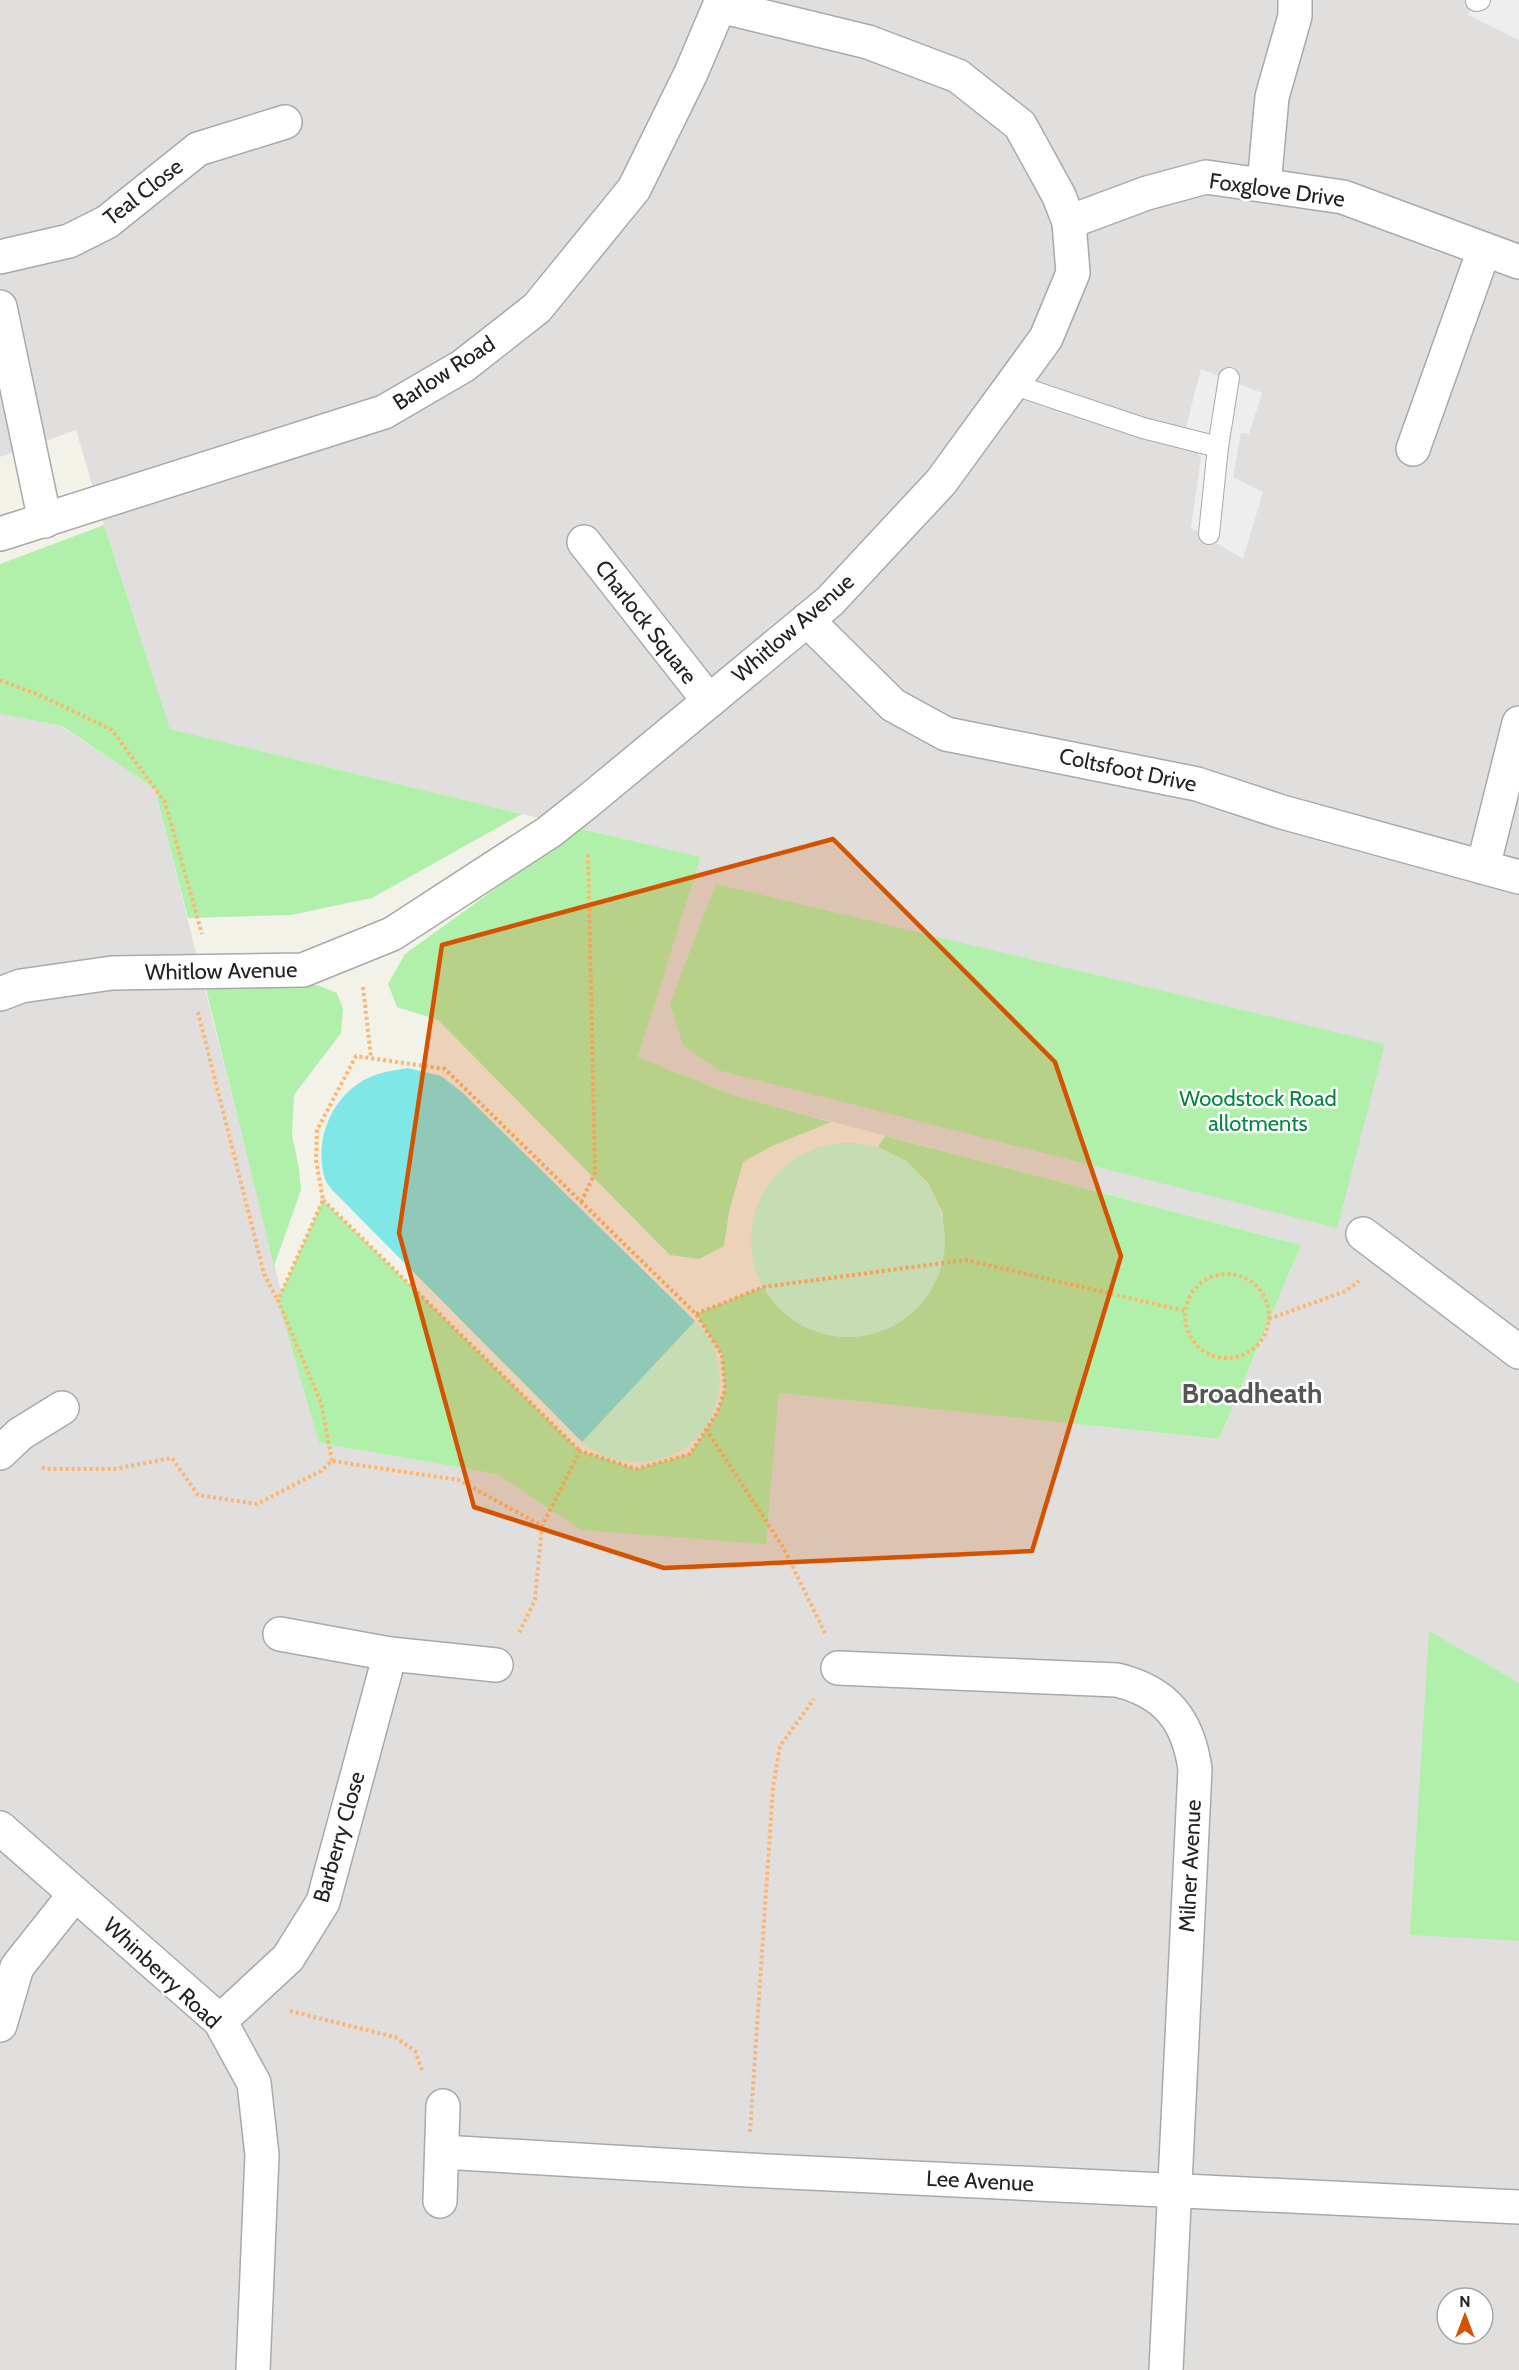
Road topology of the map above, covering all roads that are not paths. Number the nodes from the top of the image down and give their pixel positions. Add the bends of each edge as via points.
1 (1295, 0) edge
2 (721, 3) edge
3 (285, 122) dead end
4 (1264, 185) junction
5 (1069, 222) junction
6 (1484, 250) junction
7 (0, 257) edge
8 (1519, 262) edge
9 (0, 308) edge
10 (1229, 378) dead end
11 (1012, 384) junction
12 (1218, 447) junction
13 (1413, 449) dead end
14 (45, 521) junction
15 (0, 534) edge
16 (1209, 534) dead end
17 (584, 543) dead end
18 (807, 620) junction
19 (709, 701) junction
20 (1519, 723) edge
21 (1483, 867) junction
22 (1519, 877) edge
23 (0, 994) edge
24 (1363, 1234) dead end
25 (1519, 1352) edge
26 (62, 1408) dead end
27 (4, 1450) edge
28 (280, 1634) dead end
29 (390, 1654) junction
30 (496, 1665) road end
31 (838, 1668) road end
32 (0, 1828) edge
33 (75, 1894) junction
34 (231, 2010) junction
35 (0, 2025) edge
36 (443, 2106) road end
37 (442, 2152) junction
38 (1174, 2190) junction
39 (440, 2201) dead end
40 (1519, 2207) edge
41 (253, 2370) edge
42 (1166, 2370) edge

1 - 4 street via 1295,16 1272,97
2 - 5 street, Whitlow Avenue via 868,42 958,76 1020,125
2 - 14 street, Barlow Road via 634,189 537,308 463,366 384,412
3 - 7 street, Teal Close via 198,149 107,222 69,241
4 - 5 street, Foxglove Drive via 1206,177
4 - 6 street, Foxglove Drive via 1343,197
5 - 11 street, Whitlow Avenue via 1073,273 1046,338
6 - 8 street, Foxglove Drive
6 - 13 street
9 - 14 street
10 - 12 lane
11 - 12 lane via 1143,428
11 - 18 street, Whitlow Avenue via 941,482 830,601
12 - 16 lane
14 - 15 street, Barlow Road
17 - 19 street, Charlock Square
18 - 19 street, Whitlow Avenue
18 - 21 street, Coltsfoot Drive via 892,705 946,734 1197,783 1282,812
19 - 23 street, Whitlow Avenue via 549,832 392,934 303,970 112,973 21,986
20 - 21 street
21 - 22 street, Coltsfoot Drive
24 - 25 street
26 - 27 street via 20,1434
28 - 29 street
29 - 30 street
29 - 34 street, Barberry Close via 322,1902 288,1958
31 - 38 street, Milner Avenue via 1117,1680 1157,1695 1179,1719 1192,1748 1195,1770
32 - 33 street, Whinberry Road
33 - 34 street, Whinberry Road
33 - 35 street via 16,1967
34 - 41 street, Whinberry Road via 254,2083 262,2155
36 - 37 street
37 - 38 street, Lee Avenue
37 - 39 street
38 - 40 street, Lee Avenue
38 - 42 street, Milner Avenue

